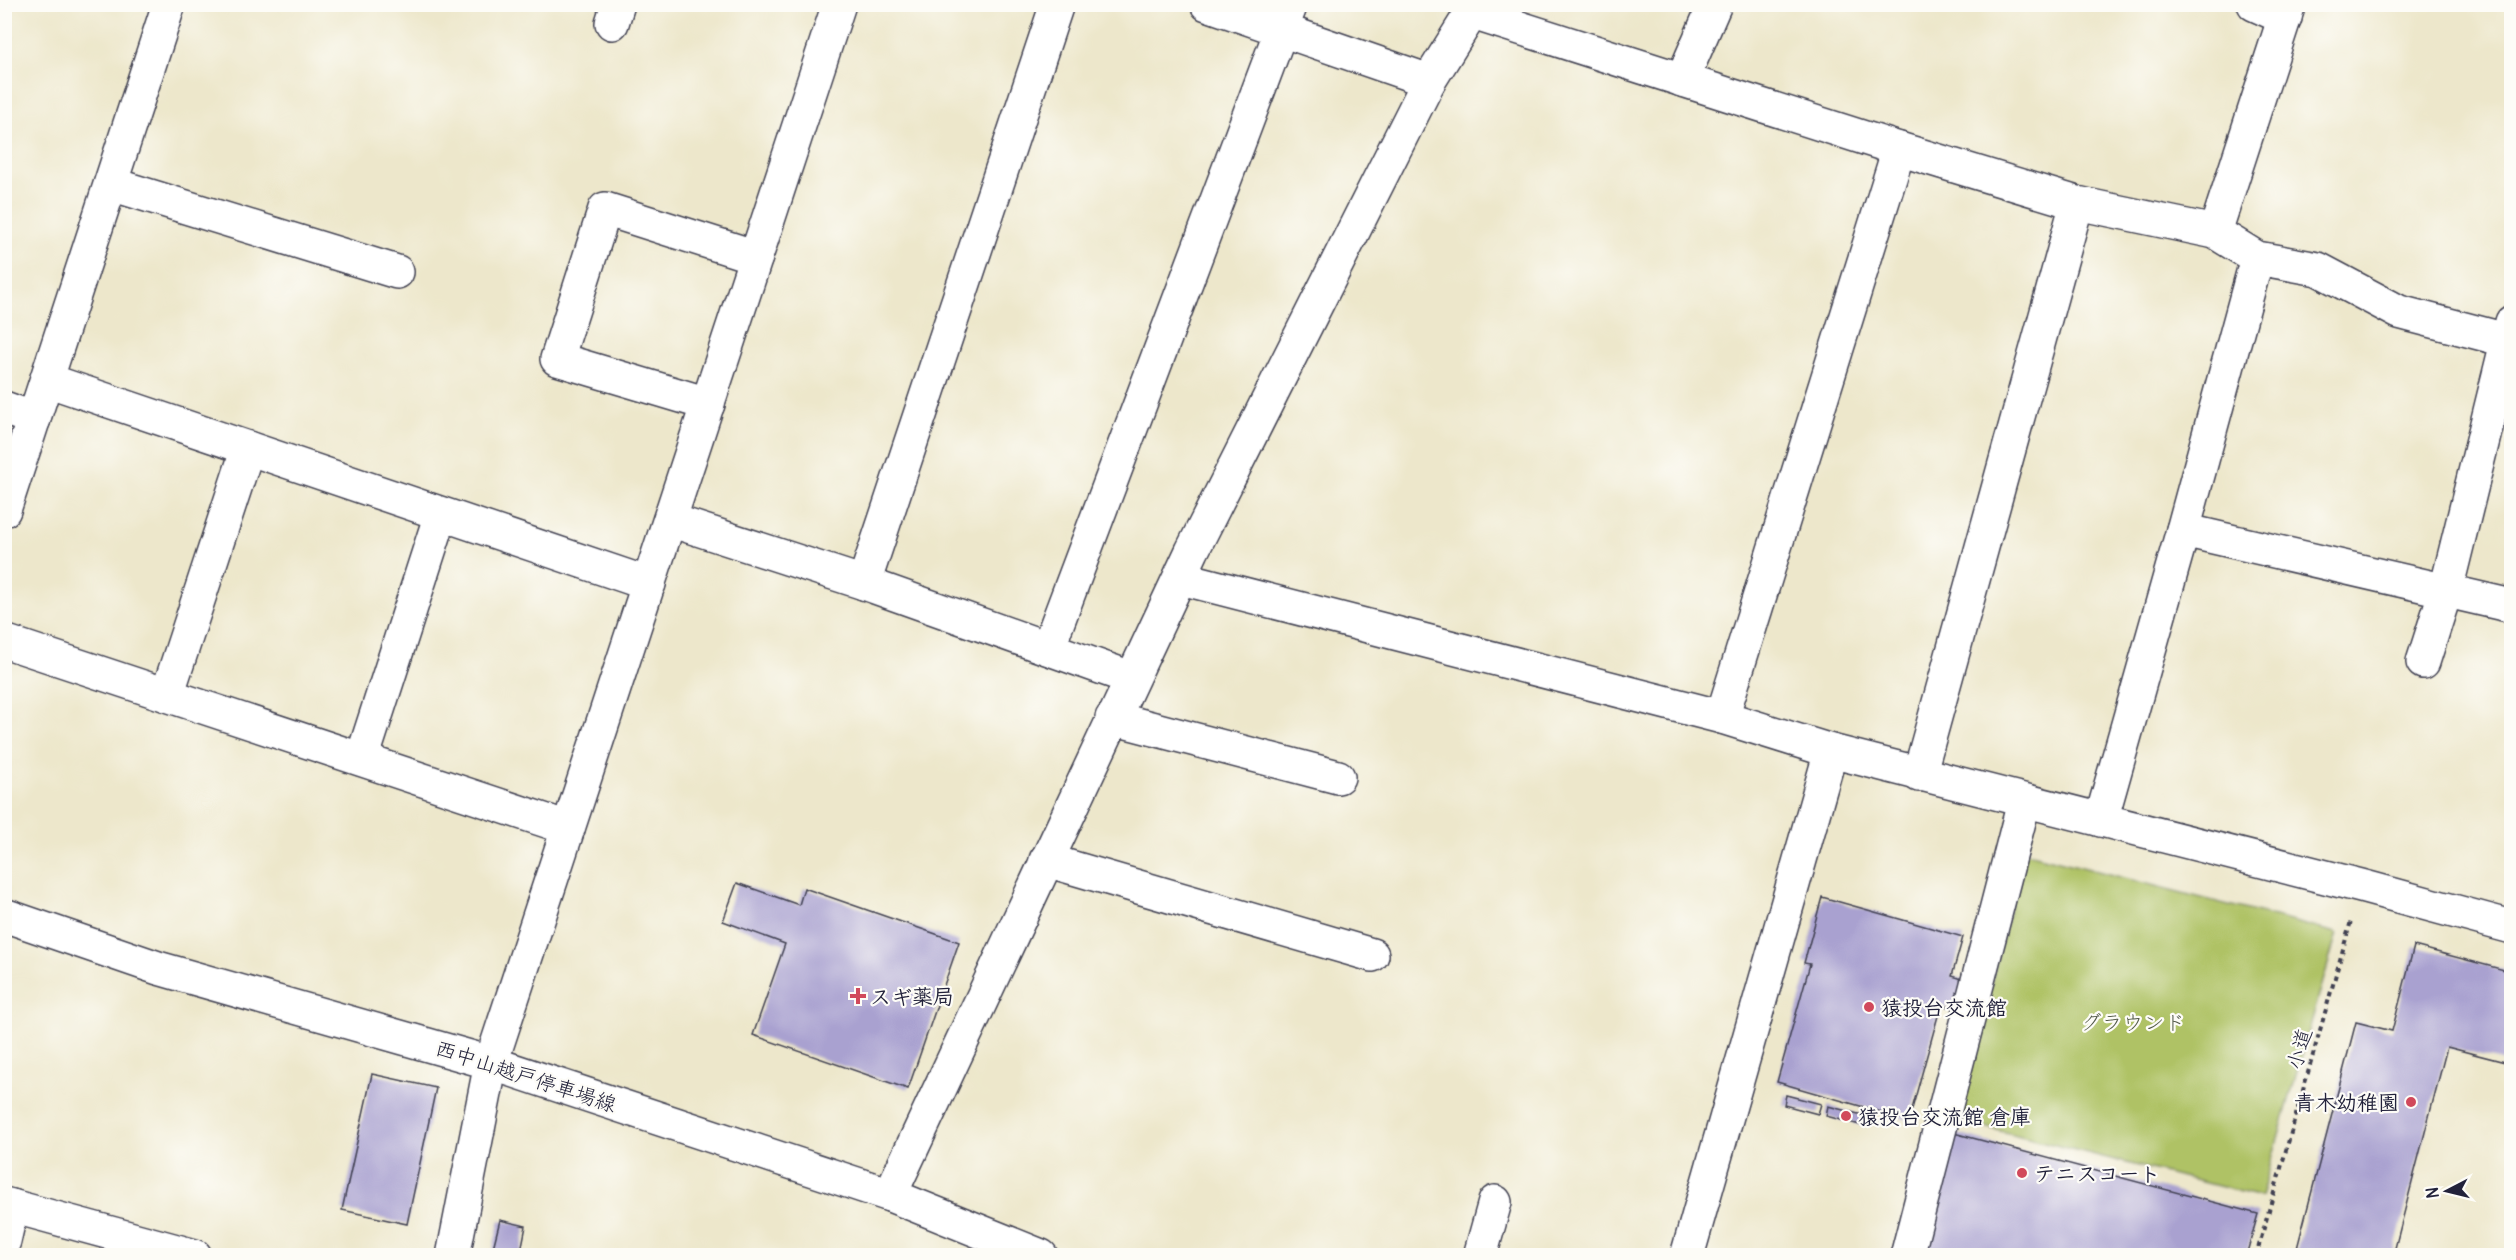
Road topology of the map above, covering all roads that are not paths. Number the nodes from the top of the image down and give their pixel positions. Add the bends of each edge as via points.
1 (839, 4) edge
2 (1057, 4) edge
3 (1207, 4) edge
4 (1715, 4) edge
5 (2254, 4) edge
6 (160, 7) edge
7 (1475, 9) edge
8 (2287, 11) edge
9 (1286, 17) edge
10 (1683, 80) junction
11 (1429, 81) junction
12 (1899, 149) junction
13 (111, 184) junction
14 (2077, 203) junction
15 (2216, 232) junction
16 (756, 257) junction
17 (2256, 258) junction
18 (397, 272) dead end
19 (2509, 331) edge
20 (47, 380) junction
21 (708, 404) junction
22 (19, 413) edge
23 (248, 448) junction
24 (4, 510) edge
25 (441, 514) junction
26 (670, 520) junction
27 (2183, 530) junction
28 (1181, 578) junction
29 (649, 584) junction
30 (864, 584) junction
31 (2446, 590) junction
32 (2511, 606) edge
33 (4, 641) edge
34 (1048, 648) junction
35 (2423, 662) dead end
36 (1131, 678) junction
37 (167, 695) junction
38 (1722, 717) junction
39 (1112, 718) junction
40 (1831, 752) junction
41 (362, 759) junction
42 (1919, 775) junction
43 (1338, 777) dead end
44 (2024, 802) junction
45 (2101, 820) junction
46 (568, 828) junction
47 (1046, 861) junction
48 (4, 915) edge
49 (2511, 927) edge
50 (1372, 955) dead end
51 (491, 1063) junction
52 (890, 1196) junction
53 (1495, 1202) dead end
54 (8, 1205) edge
55 (4, 1241) edge
56 (1039, 1255) edge
57 (195, 1256) edge
58 (453, 1256) edge
59 (1480, 1256) edge
60 (1688, 1256) edge
61 (1907, 1256) edge

1 - 16 street
2 - 30 street
3 - 9 street
4 - 10 street
5 - 8 street
6 - 13 street
7 - 10 street
7 - 11 street
8 - 15 street
9 - 11 street
9 - 34 street
10 - 12 street
11 - 28 street
12 - 14 street
12 - 38 street
13 - 18 street
13 - 20 street
14 - 15 street
14 - 42 street
15 - 17 street
16 - 21 street
16 - 21 street via 605,208 557,360
17 - 19 street via 2318,269 2399,312
17 - 27 street
19 - 31 street
20 - 22 street
20 - 23 street
21 - 26 street
22 - 24 street
23 - 25 street
23 - 37 street
25 - 29 street
25 - 41 street
26 - 29 street
26 - 30 street
27 - 31 street
27 - 45 street
28 - 36 street
28 - 38 street
29 - 46 street
30 - 34 street
31 - 32 street
31 - 35 street
33 - 37 street
34 - 36 street
36 - 39 street
37 - 41 street
38 - 40 street
39 - 43 street
39 - 47 street
40 - 42 street
40 - 60 street
41 - 46 street
42 - 44 street
44 - 45 street
44 - 61 street
45 - 49 street
46 - 51 street
47 - 50 street
47 - 52 street
48 - 51 street, 西中山越戸停車場線 via 158,968
51 - 52 street, 西中山越戸停車場線
51 - 58 street
52 - 56 street, 西中山越戸停車場線
53 - 59 street
54 - 55 street
54 - 57 street

